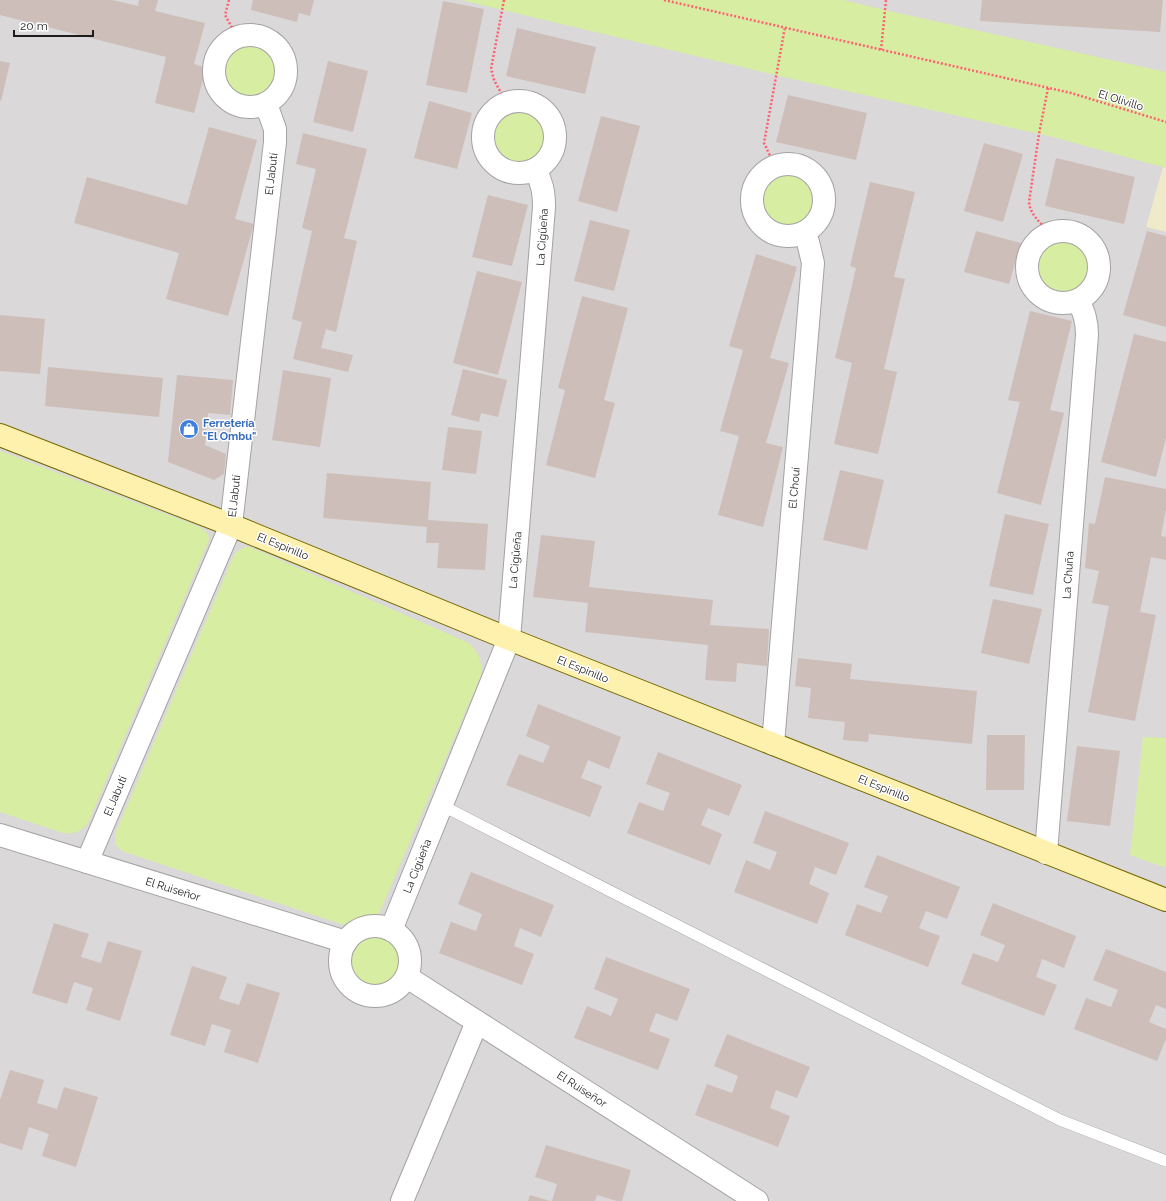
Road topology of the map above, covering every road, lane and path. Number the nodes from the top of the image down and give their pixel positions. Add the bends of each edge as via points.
1 (229, 0) edge
2 (504, 0) edge
3 (664, 0) edge
4 (886, 0) edge
5 (785, 27) junction
6 (237, 37) junction
7 (881, 50) junction
8 (1048, 88) junction
9 (506, 102) junction
10 (266, 104) junction
11 (1166, 122) edge
12 (775, 166) junction
13 (535, 170) junction
14 (803, 233) junction
15 (1050, 233) junction
16 (1078, 300) junction
17 (0, 435) edge
18 (231, 525) junction
19 (509, 640) junction
20 (773, 744) junction
21 (441, 805) junction
22 (0, 835) edge
23 (1046, 853) junction
24 (87, 862) junction
25 (1166, 900) edge
26 (391, 930) junction
27 (346, 942) junction
28 (407, 977) junction
29 (477, 1022) junction
30 (1166, 1161) edge
31 (402, 1201) edge
32 (757, 1201) edge

1 - 6 path via 225,15
2 - 9 path via 491,68 494,80
3 - 5 path, El Olivillo
4 - 7 path
5 - 7 path, El Olivillo
5 - 12 path via 764,143
6 - 10 street via 260,36 271,41 286,61 284,87
6 - 10 street via 227,43 215,62 216,85 230,102 241,107 254,108
7 - 8 path, El Olivillo
8 - 11 path, El Olivillo
8 - 15 path via 1038,134 1029,202 1034,215
9 - 13 street via 529,101 540,106 549,115 555,127 556,140 553,152
9 - 13 street via 496,108 484,127 485,150 500,168 523,173
10 - 18 street, El Jabutí via 275,129 275,142
12 - 14 street via 797,164 809,170 824,190 821,215 814,226
12 - 14 street via 757,180 752,191 754,214 768,231 778,236
13 - 19 street, La Cigüeña via 544,192 544,207
14 - 20 street, El Chouí via 813,263
15 - 16 street via 1072,231 1084,237 1093,246 1098,257 1100,270 1096,281 1089,293
15 - 16 street via 1040,238 1032,247 1026,269 1028,280 1043,298 1066,303
16 - 23 street, La Chuña via 1084,310 1087,335
17 - 18 street, El Espinillo
18 - 19 street, El Espinillo
18 - 24 street, El Jabutí
19 - 20 street, El Espinillo
19 - 21 street, La Cigüeña
20 - 23 street, El Espinillo
21 - 26 street, La Cigüeña
21 - 30 lane via 1060,1120
22 - 24 street, El Ruiseñor
23 - 25 street, El Espinillo
24 - 27 street, El Ruiseñor
26 - 27 street via 381,926 361,929
26 - 28 street via 400,936 410,955
27 - 28 street via 340,964 349,985 358,992 380,996 400,986
28 - 29 street, El Ruiseñor
29 - 31 street
29 - 32 street, El Ruiseñor

